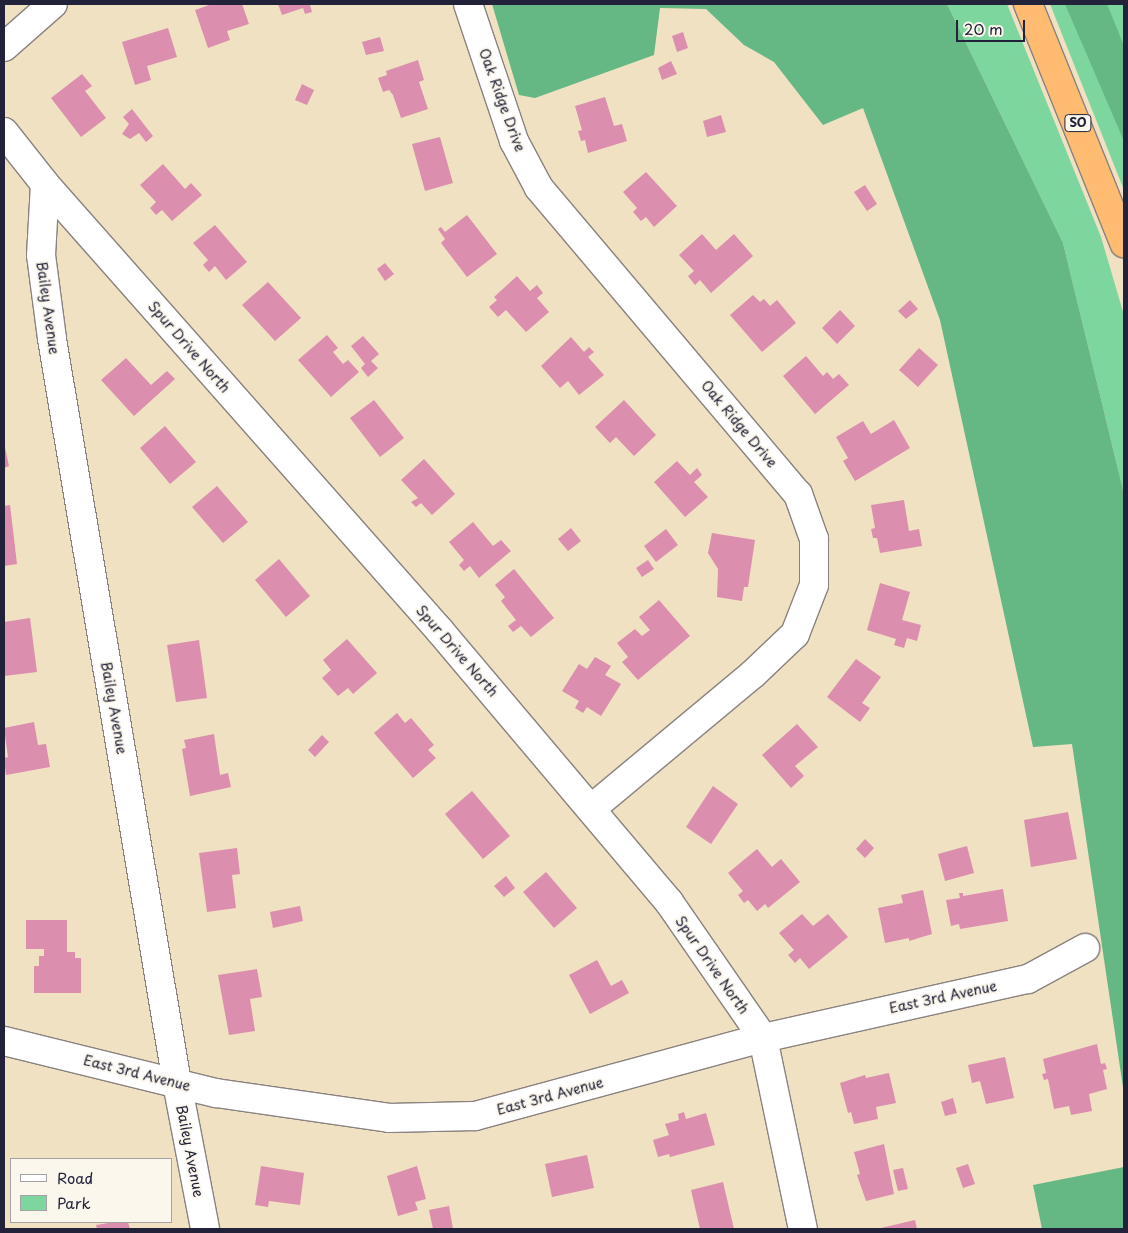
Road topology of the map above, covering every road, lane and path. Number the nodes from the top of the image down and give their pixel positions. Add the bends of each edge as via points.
1 (53, 4) edge
2 (468, 4) edge
3 (1028, 4) edge
4 (4, 47) edge
5 (4, 132) edge
6 (45, 184) junction
7 (1124, 243) edge
8 (591, 809) junction
9 (1085, 948) dead end
10 (763, 1038) junction
11 (4, 1040) edge
12 (177, 1083) junction
13 (205, 1229) edge
14 (803, 1229) edge

1 - 4 street
2 - 8 street, Oak Ridge Drive via 514,141 538,188 798,494 814,539 814,585 795,634
3 - 7 highway, SO
5 - 6 street, Spur Drive North
6 - 8 street, Spur Drive North via 440,631
6 - 12 street, Bailey Avenue via 41,255 52,339
8 - 10 street, Spur Drive North via 670,902
9 - 10 street, East 3rd Avenue via 1028,979
10 - 12 street, East 3rd Avenue via 475,1116 389,1118 216,1093
10 - 14 street, Spur Drive North
11 - 12 street, East 3rd Avenue
12 - 13 street, Bailey Avenue

